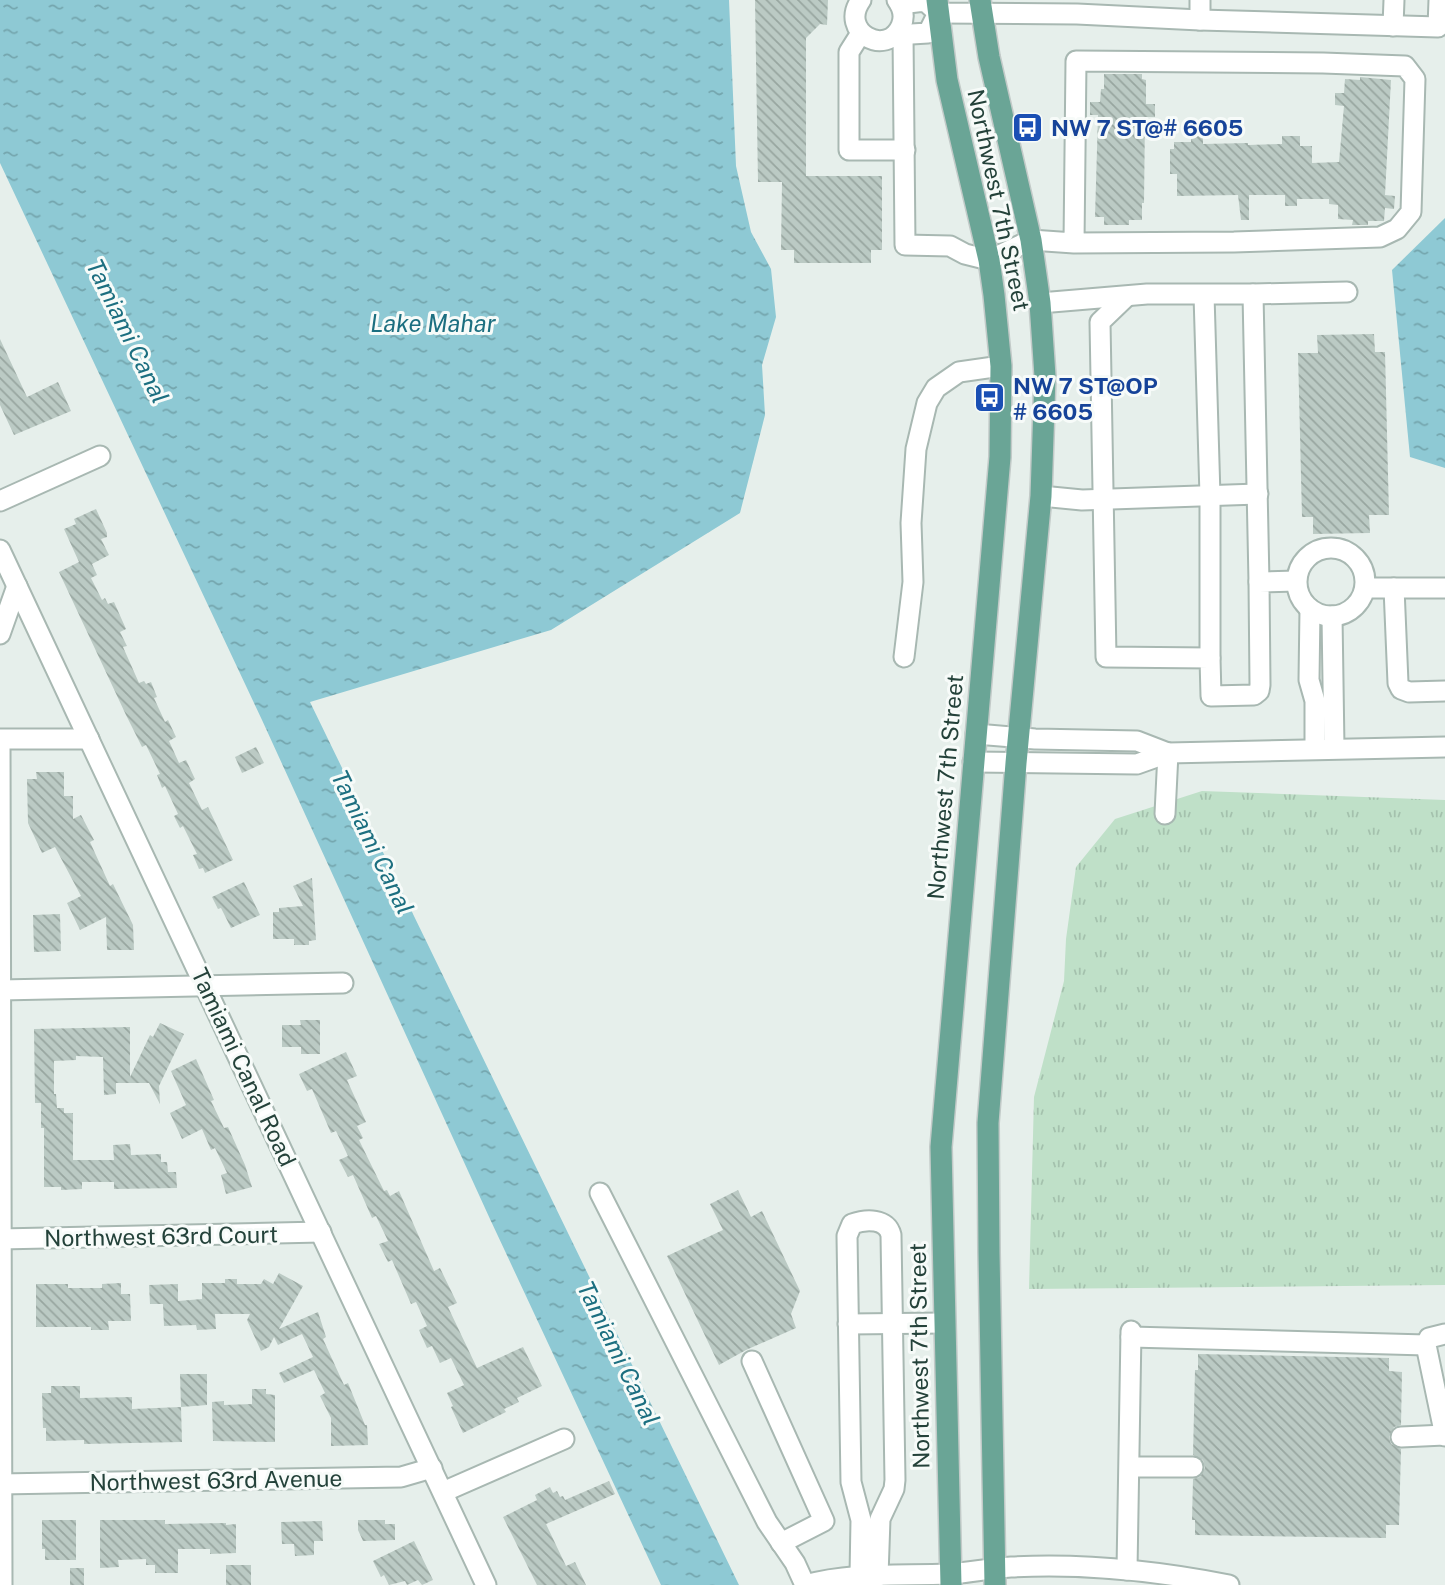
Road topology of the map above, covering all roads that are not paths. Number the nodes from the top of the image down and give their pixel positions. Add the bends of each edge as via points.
1 (861, 0) edge
2 (1200, 0) edge
3 (1394, 0) edge
4 (1439, 0) edge
5 (899, 2) edge
6 (981, 6) edge
7 (937, 7) edge
8 (1077, 7) edge
9 (1200, 20) junction
10 (1393, 26) junction
11 (861, 33) junction
12 (899, 35) junction
13 (905, 150) junction
14 (1031, 240) junction
15 (1074, 243) junction
16 (989, 260) junction
17 (1347, 292) dead end
18 (1253, 294) junction
19 (1204, 295) junction
20 (1126, 297) junction
21 (1040, 303) junction
22 (1001, 366) junction
23 (100, 456) dead end
24 (1258, 494) junction
25 (1041, 496) junction
26 (1210, 496) junction
27 (1104, 499) junction
28 (0, 501) edge
29 (0, 551) edge
30 (1296, 581) junction
31 (1259, 582) junction
32 (16, 586) junction
33 (1365, 588) junction
34 (1394, 588) junction
35 (1445, 588) edge
36 (1310, 609) junction
37 (1332, 616) junction
38 (0, 634) edge
39 (904, 657) dead end
40 (1210, 658) junction
41 (1445, 691) edge
42 (976, 734) junction
43 (1018, 737) junction
44 (89, 738) junction
45 (0, 740) edge
46 (1445, 747) edge
47 (1325, 748) junction
48 (1168, 753) junction
49 (974, 762) junction
50 (1016, 763) junction
51 (1165, 814) dead end
52 (343, 983) dead end
53 (205, 986) junction
54 (1, 990) edge
55 (600, 1192) dead end
56 (321, 1232) junction
57 (0, 1239) edge
58 (892, 1323) junction
59 (944, 1323) junction
60 (848, 1324) junction
61 (1445, 1334) edge
62 (1426, 1345) junction
63 (752, 1361) dead end
64 (1445, 1435) edge
65 (1401, 1437) dead end
66 (564, 1439) dead end
67 (1130, 1467) junction
68 (1193, 1467) dead end
69 (432, 1468) junction
70 (1, 1484) edge
71 (443, 1492) junction
72 (858, 1507) junction
73 (884, 1508) junction
74 (781, 1543) junction
75 (1128, 1570) junction
76 (869, 1576) junction
77 (995, 1577) edge
78 (951, 1580) edge
79 (2, 1585) edge
80 (486, 1585) edge
81 (805, 1585) edge
82 (1229, 1585) edge

1 - 11 street via 855,12
2 - 9 street
3 - 10 street
4 - 10 street via 1438,27
5 - 7 street via 925,1
5 - 12 street via 904,17
6 - 7 street
6 - 8 street
6 - 14 main road, Northwest 7th Street
7 - 12 street via 928,33
7 - 16 main road, Northwest 7th Street via 947,80
8 - 9 street
9 - 10 street
11 - 12 street via 881,41
11 - 13 street via 849,52 849,150
12 - 13 street
13 - 16 street via 905,244 950,246
14 - 15 street
14 - 16 street
14 - 21 main road, Northwest 7th Street
15 - 15 street via 1076,61 1405,66 1415,79 1410,212 1398,229 1380,237
16 - 22 main road, Northwest 7th Street
17 - 18 street
18 - 19 street
18 - 24 street
19 - 20 street
19 - 26 street
20 - 21 street
20 - 27 street via 1100,322
21 - 25 main road, Northwest 7th Street via 1045,376
22 - 39 street via 959,372 936,388 927,404 916,449 913,582
22 - 42 main road, Northwest 7th Street via 1000,457
23 - 28 street
24 - 26 street
24 - 31 street
25 - 27 street
25 - 43 main road, Northwest 7th Street
26 - 27 street
26 - 40 street
27 - 40 street via 1106,657
29 - 32 street, Tamiami Canal Road
30 - 31 street
30 - 33 street via 1310,554 1340,548 1357,559
30 - 36 street
31 - 40 street via 1259,691 1211,696
32 - 38 street
32 - 44 street, Tamiami Canal Road
33 - 34 street
33 - 37 street via 1357,605
34 - 35 street
34 - 41 street via 1398,683 1409,692
36 - 37 street
36 - 47 street via 1309,680
37 - 47 street
42 - 43 street
42 - 49 main road, Northwest 7th Street
43 - 48 street via 1137,741
43 - 50 main road, Northwest 7th Street
44 - 45 street
44 - 53 street, Tamiami Canal Road
45 - 54 street
46 - 47 street
47 - 48 street
48 - 50 street via 1137,764
48 - 51 street
49 - 50 street
49 - 59 main road, Northwest 7th Street via 941,1137
50 - 77 main road, Northwest 7th Street via 987,1157
52 - 53 street
53 - 54 street
53 - 56 street, Tamiami Canal Road
54 - 57 street
55 - 74 street
56 - 57 street, Northwest 63rd Court
56 - 69 street, Tamiami Canal Road
57 - 70 street
58 - 59 street
58 - 60 street
58 - 60 street via 890,1228 869,1221 852,1224 847,1236
58 - 73 street via 895,1480
59 - 78 main road, Northwest 7th Street
60 - 72 street via 851,1482
61 - 62 street via 1429,1338
62 - 64 street
62 - 67 street via 1131,1334
63 - 74 street via 824,1521
64 - 65 street
66 - 71 street
67 - 68 street
67 - 75 street
69 - 70 street, Northwest 63rd Avenue via 401,1478
69 - 71 street, Tamiami Canal Road
70 - 79 street
71 - 80 street, Tamiami Canal Road
72 - 73 street
72 - 76 street
73 - 76 street
74 - 81 street
75 - 77 street via 1069,1567
75 - 82 street
76 - 78 street
76 - 81 street via 833,1577
77 - 78 street

